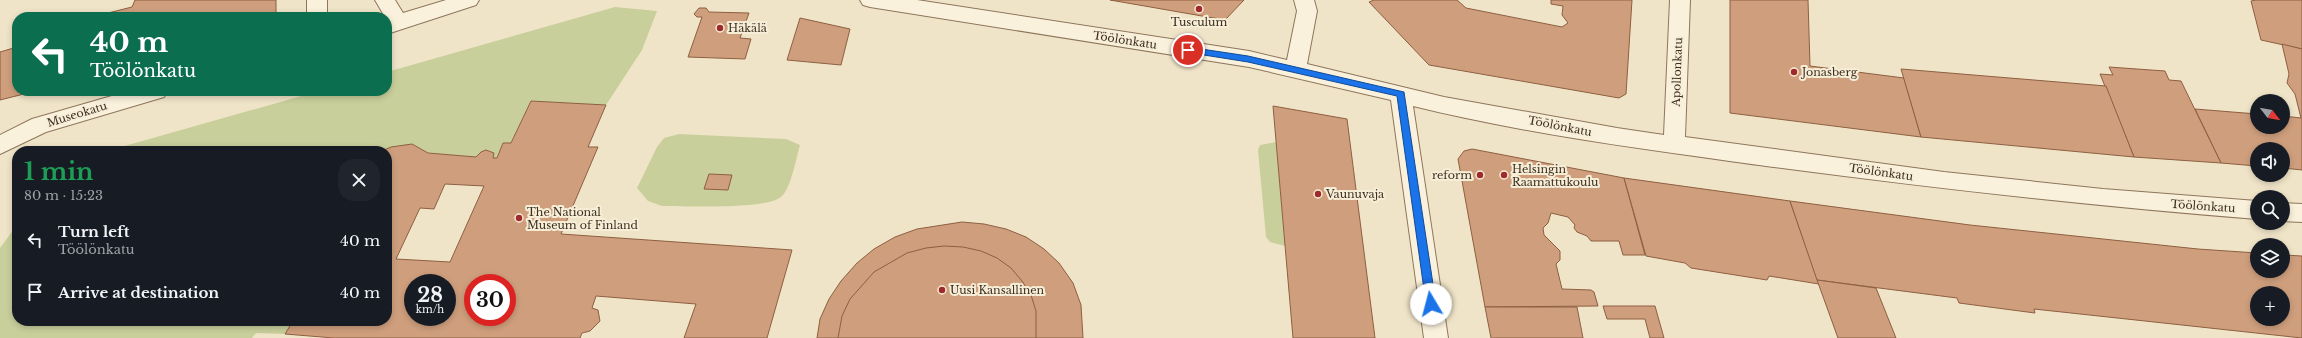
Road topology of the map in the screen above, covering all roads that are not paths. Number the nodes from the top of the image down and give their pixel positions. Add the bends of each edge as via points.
1 (317, 0) edge
2 (385, 0) edge
3 (469, 0) edge
4 (870, 0) edge
5 (1304, 0) edge
6 (1680, 0) edge
7 (317, 12) edge
8 (389, 12) edge
9 (393, 24) edge
10 (1296, 69) junction
11 (1401, 94) junction
12 (140, 96) edge
13 (0, 145) edge
14 (1674, 145) junction
15 (2250, 209) edge
16 (2290, 212) edge
17 (2302, 213) edge
18 (1436, 338) edge

1 - 7 street
2 - 8 street
3 - 9 street
4 - 10 street, Töölönkatu via 1248,59
5 - 10 street via 1307,12
6 - 14 street, Apollonkatu
10 - 11 street, Töölönkatu
11 - 14 street, Töölönkatu via 1472,110
11 - 18 street
12 - 13 street, Museokatu via 40,125
14 - 15 street, Töölönkatu via 1967,183 2103,198
16 - 17 street

